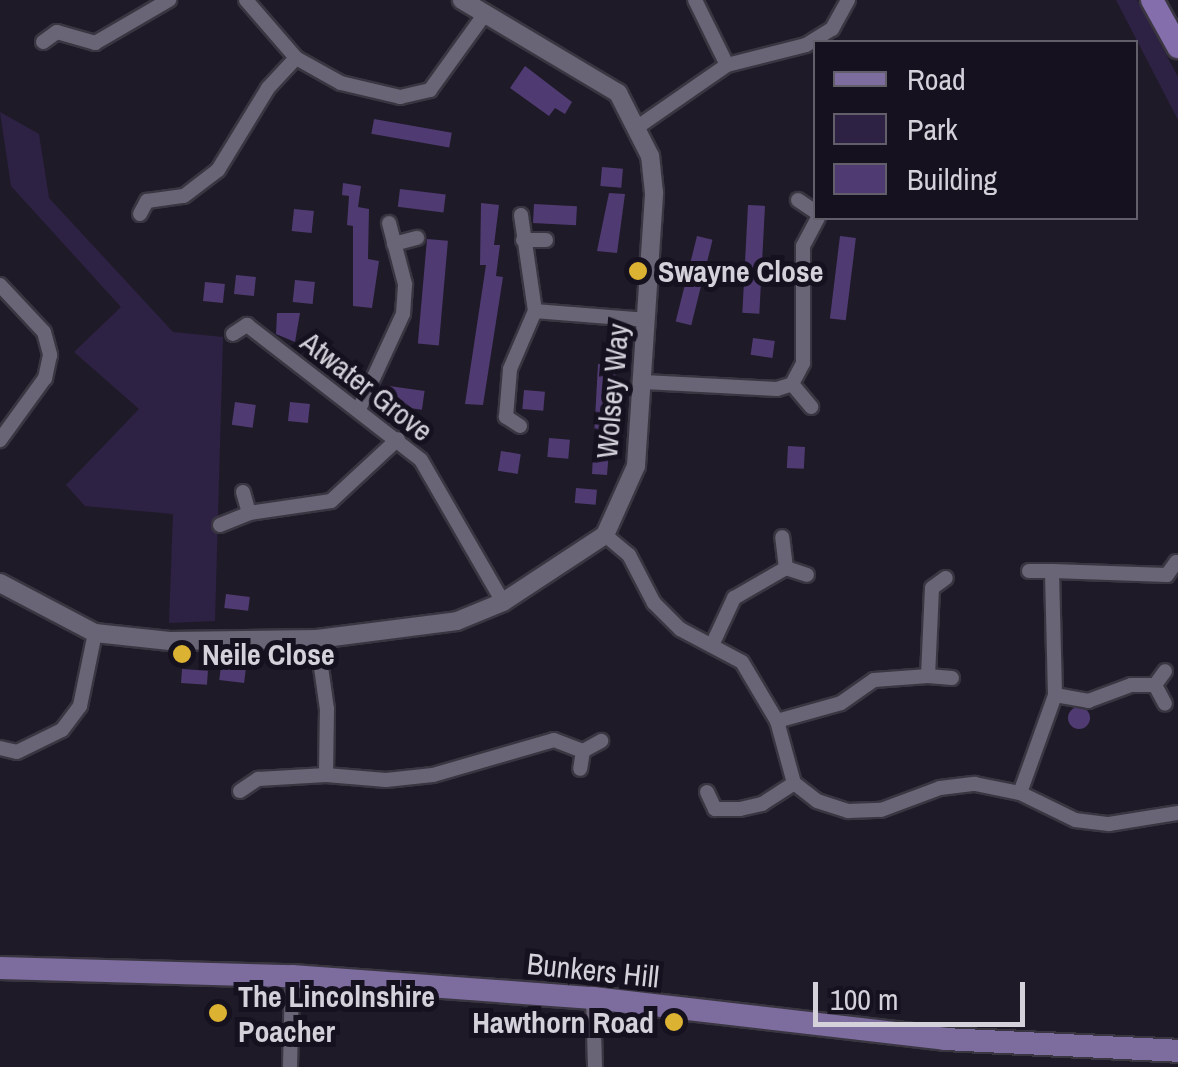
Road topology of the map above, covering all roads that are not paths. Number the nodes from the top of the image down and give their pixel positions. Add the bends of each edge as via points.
1 (169, 0) edge
2 (246, 0) edge
3 (462, 0) edge
4 (695, 0) edge
5 (848, 0) edge
6 (1152, 0) edge
7 (484, 14) junction
8 (814, 40) edge
9 (813, 41) edge
10 (43, 42) dead end
11 (1178, 47) edge
12 (296, 58) junction
13 (726, 65) junction
14 (638, 126) junction
15 (134, 188) dead end
16 (798, 200) dead end
17 (813, 212) edge
18 (521, 215) dead end
19 (815, 220) edge
20 (388, 223) dead end
21 (417, 238) dead end
22 (522, 240) junction
23 (546, 240) dead end
24 (394, 244) junction
25 (0, 286) edge
26 (536, 311) junction
27 (647, 320) junction
28 (233, 334) dead end
29 (644, 382) junction
30 (792, 384) junction
31 (360, 407) junction
32 (811, 407) dead end
33 (520, 426) dead end
34 (0, 440) edge
35 (398, 440) junction
36 (244, 492) dead end
37 (249, 512) junction
38 (220, 526) dead end
39 (604, 535) junction
40 (782, 537) dead end
41 (1176, 562) edge
42 (786, 568) junction
43 (1029, 571) dead end
44 (1052, 572) junction
45 (807, 575) dead end
46 (1167, 576) junction
47 (946, 578) dead end
48 (918, 580) dead end
49 (0, 583) edge
50 (932, 588) junction
51 (1175, 592) dead end
52 (503, 602) junction
53 (95, 633) junction
54 (316, 639) junction
55 (713, 643) junction
56 (1165, 671) dead end
57 (928, 676) junction
58 (952, 678) dead end
59 (1155, 685) junction
60 (1055, 695) junction
61 (1165, 704) dead end
62 (778, 721) junction
63 (601, 742) dead end
64 (0, 748) edge
65 (583, 751) junction
66 (251, 761) dead end
67 (580, 769) dead end
68 (326, 775) junction
69 (258, 779) junction
70 (794, 783) junction
71 (240, 791) dead end
72 (707, 792) dead end
73 (1020, 793) junction
74 (715, 809) junction
75 (1178, 814) edge
76 (703, 823) dead end
77 (0, 968) edge
78 (292, 976) junction
79 (593, 998) junction
80 (1178, 1052) edge
81 (290, 1067) edge
82 (594, 1067) edge

1 - 10 street via 94,43 55,26
2 - 12 street
3 - 7 street, Wolsey Way
4 - 13 street
5 - 8 street via 832,29
6 - 11 highway
7 - 12 street via 430,90 400,97 341,83
7 - 14 street, Wolsey Way via 586,69 618,93
9 - 13 street
12 - 15 street via 268,88 218,170 184,196 144,208
13 - 14 street
14 - 27 street, Wolsey Way via 654,193
16 - 17 street
18 - 22 street
19 - 30 street via 803,246 803,363
20 - 24 street
21 - 24 street
22 - 23 street
22 - 26 street
24 - 31 street via 405,284 404,314
25 - 34 street via 44,332 50,355 45,378
26 - 27 street
26 - 33 street via 510,369 499,420
27 - 29 street, Wolsey Way
28 - 31 street, Atwater Grove via 249,318 310,380
29 - 30 street via 778,389
29 - 39 street, Wolsey Way via 636,466
30 - 32 street
31 - 35 street, Atwater Grove
35 - 37 street via 331,501
35 - 52 street, Atwater Grove via 420,460 467,531
36 - 37 street
37 - 38 street
39 - 52 street
39 - 55 street via 629,555 654,602 680,629
40 - 42 street
41 - 46 street
42 - 45 street
42 - 55 street via 734,598
43 - 44 street
44 - 46 street
44 - 60 street
46 - 51 street
47 - 50 street
48 - 50 street
49 - 53 street
50 - 57 street
52 - 54 street via 457,621
53 - 54 street via 170,641
53 - 64 street via 80,706 62,730 17,752
54 - 68 street
55 - 62 street via 742,662
56 - 59 street
57 - 58 street
57 - 62 street via 874,680 841,703
59 - 60 street via 1131,684 1088,701
59 - 61 street
60 - 73 street
62 - 70 street
63 - 65 street
65 - 67 street
65 - 68 street via 554,740 433,775
66 - 69 street
68 - 69 street
69 - 71 street
70 - 73 street via 816,801 848,811 882,810 940,788 975,784
70 - 74 street via 762,804
72 - 74 street
73 - 75 street via 1075,820 1109,824
74 - 76 street
77 - 78 main road, Bunkers Hill
78 - 79 main road, Bunkers Hill
78 - 81 street
79 - 80 main road, Bunkers Hill via 945,1039
79 - 82 street

